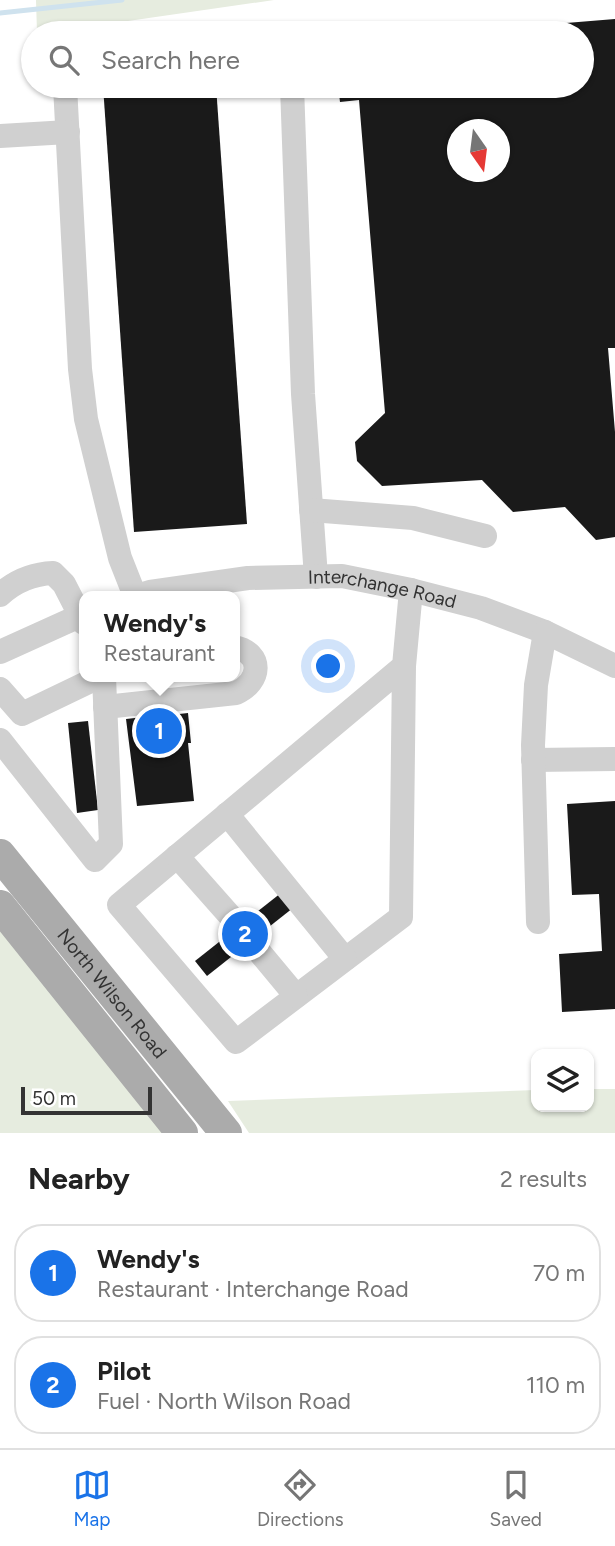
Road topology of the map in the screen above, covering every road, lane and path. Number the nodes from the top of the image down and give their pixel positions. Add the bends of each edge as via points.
1 (66, 98) edge
2 (292, 98) edge
3 (68, 132) junction
4 (0, 136) edge
5 (311, 510) junction
6 (485, 536) dead end
7 (316, 577) junction
8 (411, 590) junction
9 (134, 591) edge
10 (157, 591) edge
11 (0, 596) edge
12 (79, 610) edge
13 (79, 619) edge
14 (545, 632) junction
15 (240, 649) edge
16 (0, 652) edge
17 (404, 666) junction
18 (615, 666) edge
19 (90, 682) edge
20 (102, 682) edge
21 (0, 689) edge
22 (105, 707) junction
23 (22, 714) junction
24 (0, 730) edge
25 (0, 740) edge
26 (615, 759) edge
27 (533, 760) junction
28 (227, 814) junction
29 (0, 855) edge
30 (177, 856) junction
31 (0, 906) edge
32 (538, 922) dead end
33 (176, 950) dead end
34 (345, 958) junction
35 (296, 996) junction
36 (219, 1004) dead end
37 (182, 1133) edge
38 (226, 1133) edge

1 - 3 street
2 - 5 street
3 - 4 street
3 - 9 street via 86,419 121,558
5 - 6 street via 413,519
5 - 7 street
7 - 8 street, Interchange Road via 342,576
7 - 10 street, Interchange Road via 248,578
8 - 14 street, Interchange Road via 481,608
8 - 17 street
11 - 12 street via 35,573 53,573
13 - 16 street
14 - 18 street, Interchange Road
14 - 27 street via 536,685
15 - 22 street via 248,652 256,674 251,685 236,694
17 - 28 street
17 - 34 street via 401,916
19 - 23 street
20 - 22 street
21 - 23 street
22 - 25 street via 111,844 94,860
23 - 24 street
26 - 27 street
27 - 32 street
28 - 30 street
28 - 34 street
29 - 38 main road, North Wilson Road
30 - 35 street
30 - 35 street via 119,905 128,916 236,1042
31 - 37 main road, North Wilson Road
33 - 36 street
34 - 35 street

